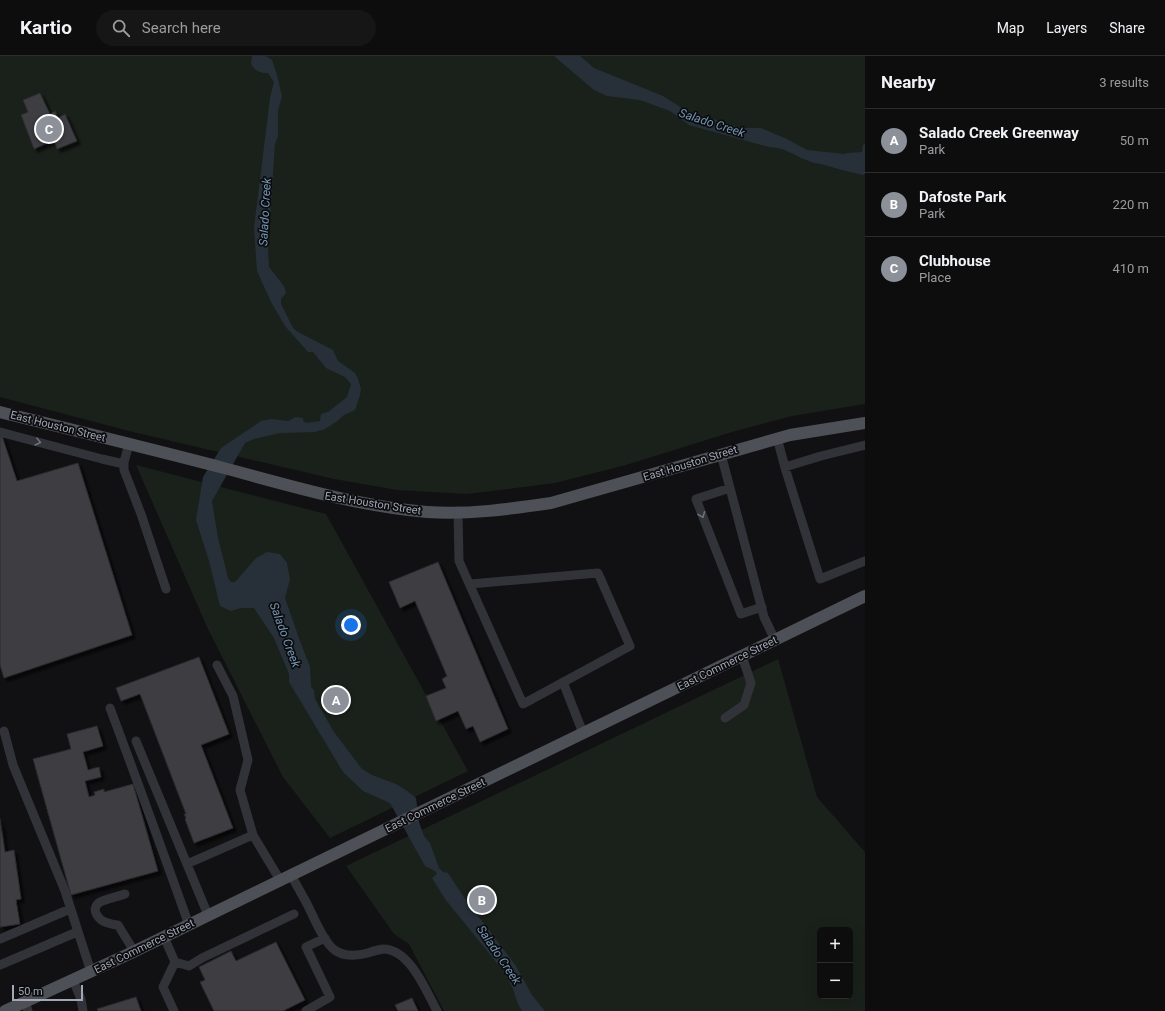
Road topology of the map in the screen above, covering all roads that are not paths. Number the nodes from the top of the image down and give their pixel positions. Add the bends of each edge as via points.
1 (0, 412) edge
2 (865, 423) edge
3 (0, 432) edge
4 (777, 438) junction
5 (129, 444) junction
6 (865, 445) edge
7 (721, 454) junction
8 (124, 464) junction
9 (785, 467) junction
10 (730, 488) junction
11 (458, 512) junction
12 (865, 561) edge
13 (470, 584) junction
14 (166, 589) dead end
15 (865, 596) edge
16 (762, 607) junction
17 (775, 640) junction
18 (742, 656) junction
19 (217, 665) dead end
20 (563, 682) junction
21 (110, 708) dead end
22 (725, 718) dead end
23 (4, 731) dead end
24 (583, 733) junction
25 (136, 741) dead end
26 (253, 835) junction
27 (187, 864) junction
28 (286, 878) junction
29 (125, 894) dead end
30 (70, 909) junction
31 (294, 914) dead end
32 (208, 915) junction
33 (189, 924) junction
34 (77, 932) junction
35 (164, 937) junction
36 (325, 938) junction
37 (0, 939) edge
38 (134, 951) junction
39 (175, 962) junction
40 (0, 965) edge
41 (91, 972) junction
42 (73, 980) junction
43 (27, 1007) edge
44 (5, 1011) edge
45 (83, 1011) edge
46 (174, 1011) edge
47 (306, 1011) edge
48 (437, 1011) edge

1 - 5 main road, East Houston Street
2 - 4 main road, East Houston Street
3 -> 8 street
4 - 7 main road, East Houston Street
4 - 9 street
5 - 8 street
5 - 11 main road, East Houston Street via 330,496 386,507 428,512
6 - 9 street
7 - 10 street
7 - 11 main road, East Houston Street via 551,503
8 - 14 street
9 - 12 street via 820,580
10 - 16 street
10 -> 16 street via 696,499 741,614
11 - 13 street via 459,561
13 - 20 street via 523,704
13 - 20 street via 598,573 630,646
15 - 17 main road, East Commerce Street
16 - 17 street
17 - 18 main road, East Commerce Street
18 - 22 street via 751,683 744,704
18 - 24 main road, East Commerce Street
19 - 26 street via 233,696 248,760 240,790
20 - 24 street
21 - 33 street
23 - 30 street via 13,765
24 - 28 main road, East Commerce Street
25 - 27 street
26 - 27 street
26 - 28 street
27 - 32 street
28 - 32 main road, East Commerce Street
28 - 36 street
29 - 38 street via 100,903 95,911 106,923 118,926
30 - 34 street
30 - 37 street
31 - 39 street via 189,966
32 - 33 main road, East Commerce Street
33 - 35 main road, East Commerce Street
34 - 40 street
34 - 41 street
35 - 38 main road, East Commerce Street
35 - 39 street
36 - 47 street via 306,947 330,997
36 - 48 street via 335,951 345,955 358,956 383,950 394,951 415,971
38 - 41 main road, East Commerce Street
39 - 46 street via 163,988
41 - 42 main road, East Commerce Street
42 - 43 main road, East Commerce Street
42 - 45 street
43 - 44 main road, East Commerce Street

